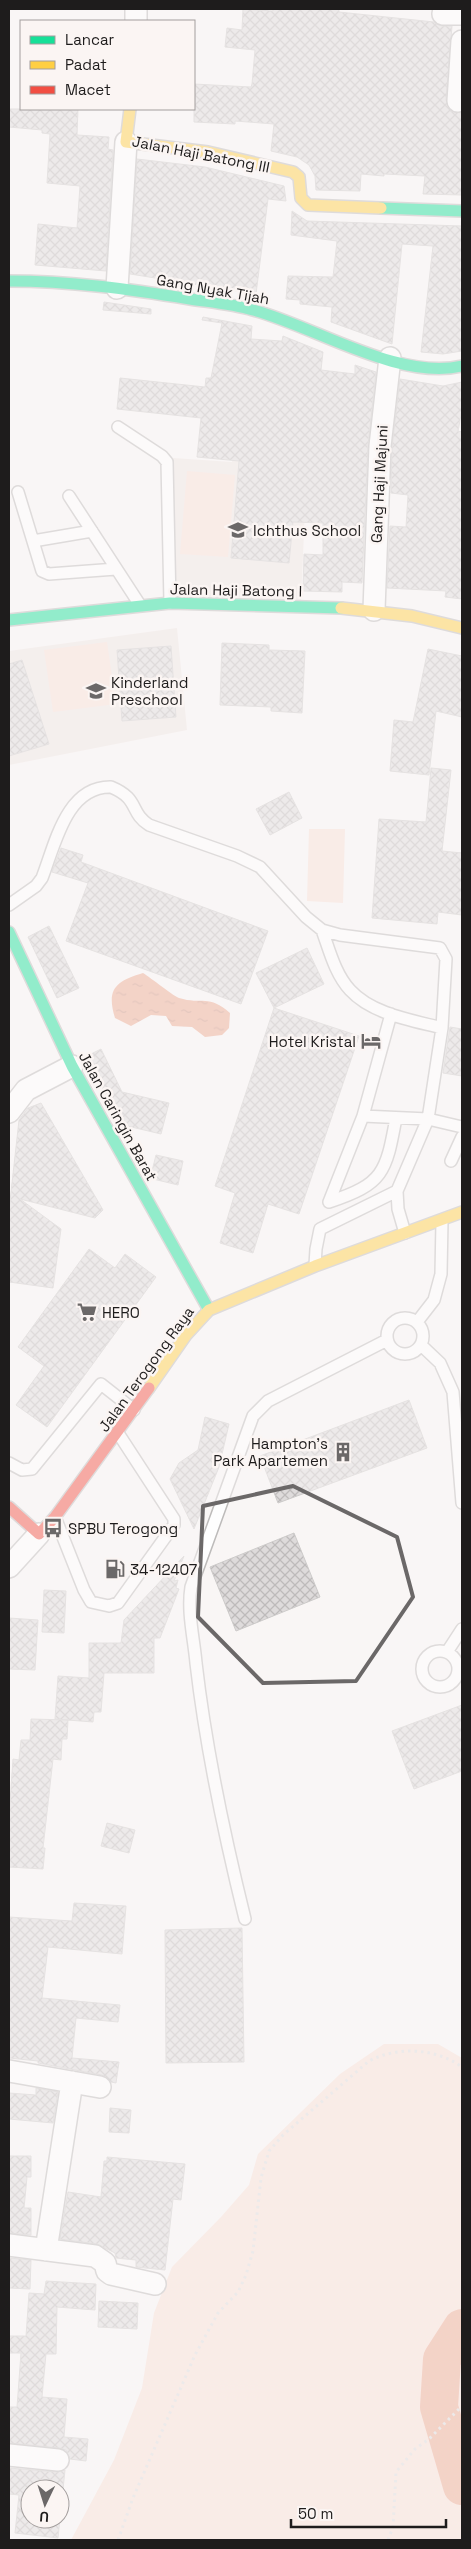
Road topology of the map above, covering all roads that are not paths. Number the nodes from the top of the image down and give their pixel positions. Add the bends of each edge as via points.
1 (462, 41) edge
2 (458, 101) dead end
3 (130, 110) edge
4 (126, 142) junction
5 (462, 211) edge
6 (9, 281) edge
7 (117, 288) junction
8 (390, 358) junction
9 (462, 366) edge
10 (118, 427) dead end
11 (18, 492) dead end
12 (69, 496) dead end
13 (92, 531) junction
14 (33, 541) junction
15 (116, 569) junction
16 (170, 603) junction
17 (135, 607) junction
18 (374, 610) junction
19 (9, 620) edge
20 (462, 628) edge
21 (9, 905) edge
22 (322, 930) junction
23 (9, 932) edge
24 (392, 1014) junction
25 (442, 1028) junction
26 (72, 1066) junction
27 (9, 1112) edge
28 (363, 1116) junction
29 (396, 1118) junction
30 (428, 1119) junction
31 (462, 1127) edge
32 (462, 1137) edge
33 (451, 1161) dead end
34 (397, 1191) junction
35 (462, 1212) edge
36 (442, 1221) junction
37 (406, 1235) junction
38 (315, 1266) junction
39 (209, 1310) junction
40 (417, 1322) junction
41 (387, 1340) junction
42 (421, 1345) junction
43 (134, 1410) junction
44 (118, 1432) junction
45 (9, 1463) edge
46 (462, 1503) edge
47 (9, 1507) edge
48 (55, 1517) junction
49 (39, 1534) junction
50 (9, 1567) edge
51 (462, 1628) edge
52 (447, 1652) dead end
53 (245, 1919) dead end
54 (9, 2071) edge
55 (72, 2082) junction
56 (100, 2088) dead end
57 (9, 2245) edge
58 (46, 2250) junction
59 (155, 2284) dead end
60 (9, 2455) edge
61 (58, 2460) dead end

1 - 2 street
3 - 4 street, Jalan Haji Batong III
4 - 5 street, Jalan Haji Batong III via 208,152 293,172 299,177 302,198 308,205
4 - 7 street
6 - 7 street, Gang Nyak Tijah via 39,280
7 - 8 street, Gang Nyak Tijah via 273,314 323,337
8 - 9 street, Gang Nyak Tijah via 434,371
8 - 18 street, Gang Haji Majuni via 380,446
10 - 16 lane via 167,462
11 - 14 lane
12 - 13 lane
13 - 14 lane
13 - 15 lane
14 - 15 lane via 42,571 49,574
15 - 17 lane
16 - 17 street, Jalan Haji Batong I
16 - 18 street, Jalan Haji Batong I
17 - 19 street, Jalan Haji Batong I
18 - 20 street, Jalan Haji Batong I
21 - 22 lane via 42,878 76,800 111,787 130,798 141,820 148,825 260,867 306,918
22 - 24 lane via 349,989 368,1004
22 - 25 lane via 440,948 446,959
23 - 26 street, Jalan Caringin Barat
24 - 25 lane
24 - 28 lane
25 - 30 lane
26 - 27 street via 26,1090
26 - 39 street, Jalan Caringin Barat
28 - 29 lane
28 - 29 lane via 329,1202 370,1185 379,1176 386,1164
29 - 30 lane
30 - 31 lane
30 - 34 lane
32 - 33 lane
34 - 37 lane via 398,1209
34 - 38 lane via 320,1228
35 - 36 street, Jalan Terogong Raya
36 - 37 street, Jalan Terogong Raya
36 - 40 lane via 441,1274 434,1300
37 - 38 street, Jalan Terogong Raya
38 - 39 street, Jalan Terogong Raya
39 - 43 street, Jalan Terogong Raya via 186,1335
40 - 41 lane via 405,1318 393,1322
40 - 42 lane via 423,1333
41 - 42 lane via 394,1350 406,1355
41 - 53 lane via 259,1408 253,1416 191,1587 202,1711 218,1806
42 - 46 lane via 440,1363 452,1387
43 - 44 street, Jalan Terogong Raya
43 - 45 lane via 101,1384 32,1469 22,1470
44 - 48 street, Jalan Terogong Raya
44 - 48 lane via 174,1519 174,1525 118,1602 109,1606 91,1602
47 - 49 street
48 - 49 street, Jalan Terogong Raya
49 - 50 street
51 - 52 lane
54 - 55 street
55 - 56 street
55 - 58 street
57 - 58 street
58 - 59 street via 95,2256 105,2263 110,2274
60 - 61 street

